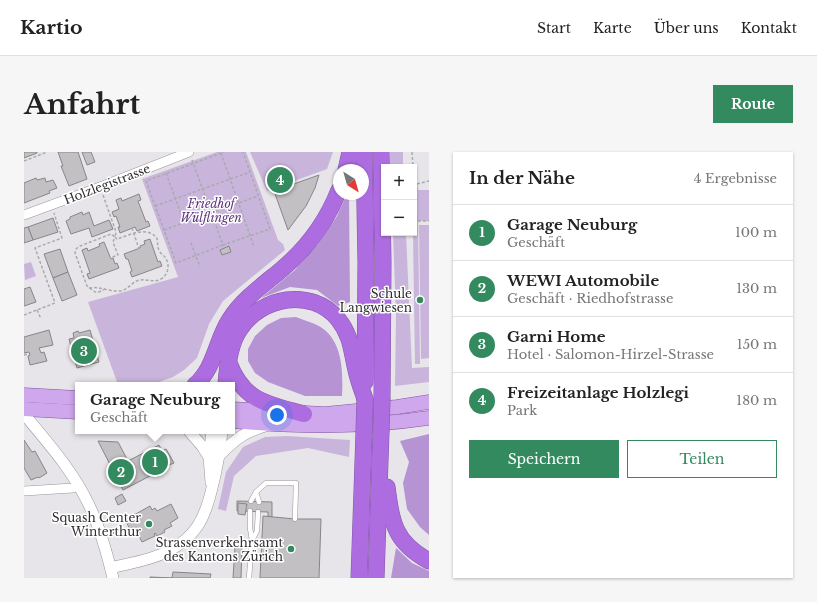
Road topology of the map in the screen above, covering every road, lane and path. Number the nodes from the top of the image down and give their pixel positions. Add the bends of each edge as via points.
1 (47, 152) edge
2 (189, 152) edge
3 (224, 152) edge
4 (243, 152) edge
5 (350, 152) edge
6 (364, 152) edge
7 (381, 152) edge
8 (412, 152) edge
9 (220, 153) junction
10 (24, 161) edge
11 (193, 163) junction
12 (347, 164) edge
13 (413, 164) edge
14 (250, 172) junction
15 (166, 173) junction
16 (230, 180) junction
17 (429, 181) edge
18 (417, 184) edge
19 (100, 187) junction
20 (203, 189) junction
21 (258, 196) junction
22 (176, 199) junction
23 (334, 200) edge
24 (238, 203) junction
25 (155, 206) junction
26 (53, 212) dead end
27 (212, 213) junction
28 (24, 215) edge
29 (418, 221) dead end
30 (429, 221) edge
31 (185, 223) junction
32 (132, 228) dead end
33 (164, 230) junction
34 (135, 234) junction
35 (250, 236) junction
36 (115, 237) junction
37 (191, 243) dead end
38 (223, 245) junction
39 (254, 247) dead end
40 (139, 248) dead end
41 (196, 256) junction
42 (110, 258) dead end
43 (200, 267) dead end
44 (89, 288) junction
45 (105, 288) junction
46 (37, 310) junction
47 (24, 315) edge
48 (41, 319) dead end
49 (218, 347) junction
50 (28, 354) dead end
51 (24, 355) edge
52 (229, 363) junction
53 (198, 382) edge
54 (215, 382) edge
55 (226, 382) edge
56 (24, 395) edge
57 (75, 398) edge
58 (365, 399) junction
59 (429, 402) edge
60 (24, 409) edge
61 (235, 409) edge
62 (75, 412) edge
63 (24, 414) edge
64 (304, 414) junction
65 (429, 418) edge
66 (235, 421) edge
67 (269, 424) junction
68 (192, 434) edge
69 (212, 434) edge
70 (221, 434) edge
71 (381, 436) junction
72 (215, 456) junction
73 (78, 485) junction
74 (24, 492) edge
75 (256, 492) junction
76 (251, 501) dead end
77 (259, 502) dead end
78 (250, 511) dead end
79 (258, 512) dead end
80 (296, 519) dead end
81 (252, 540) junction
82 (429, 561) edge
83 (112, 573) edge
84 (249, 578) edge
85 (359, 578) edge
86 (376, 578) edge

1 - 10 path
2 - 19 street, Holzlegistrasse
3 - 9 path
4 - 14 path
5 - 12 highway
6 - 58 highway
7 - 71 highway, bridge
8 - 13 path
9 - 11 path
9 - 16 path
11 - 15 path
11 - 20 path
14 - 16 path
14 - 21 path
15 - 22 path
15 - 25 path via 146,181
16 - 20 path
16 - 24 path
17 - 18 path
19 - 28 street, Holzlegistrasse
19 - 36 path via 116,232
20 - 22 path
20 - 27 path
21 - 24 path
21 - 35 path via 270,229
22 - 25 path
22 - 31 path
23 - 49 highway via 320,226 301,250 234,313 225,327
24 - 27 path
24 - 35 path
25 - 33 path
26 - 46 path via 62,238 35,248 55,303
27 - 31 path
27 - 38 path
29 - 30 path
31 - 33 path
32 - 34 path
33 - 41 path via 176,263
34 - 36 path via 117,239
34 - 40 path
34 - 45 path via 149,233 157,238 158,248 167,262 167,273 160,280 140,280 121,291
35 - 38 path
35 - 39 path
36 - 42 path via 113,242 118,255
36 - 44 path via 110,234 76,249 75,253
37 - 41 path
38 - 41 path
41 - 43 path
44 - 45 path
44 - 45 path via 95,292
46 - 47 path
46 - 48 path
49 - 53 highway via 204,376
49 - 54 highway
50 - 51 path
52 - 55 highway
52 - 58 highway via 239,330 254,313 278,301 305,301 332,313 343,327 351,344 355,368
52 - 64 highway via 238,382 250,395 266,404
56 - 57 main road
58 - 85 highway, bridge
59 - 64 main road via 372,410
60 - 62 main road
61 - 64 main road
63 - 73 street
65 - 67 main road via 345,426
66 - 67 main road
67 - 72 street via 244,434
68 - 72 street
69 - 72 street
70 - 72 street
71 - 82 highway via 393,523 408,546
71 - 86 highway
72 - 83 street via 210,499 203,519 195,530 173,549
73 - 74 street via 73,488
73 - 83 street via 96,520
75 - 76 lane
75 - 77 lane
75 - 80 lane via 266,483 296,483
78 - 81 lane
79 - 81 lane via 257,531
81 - 84 lane

